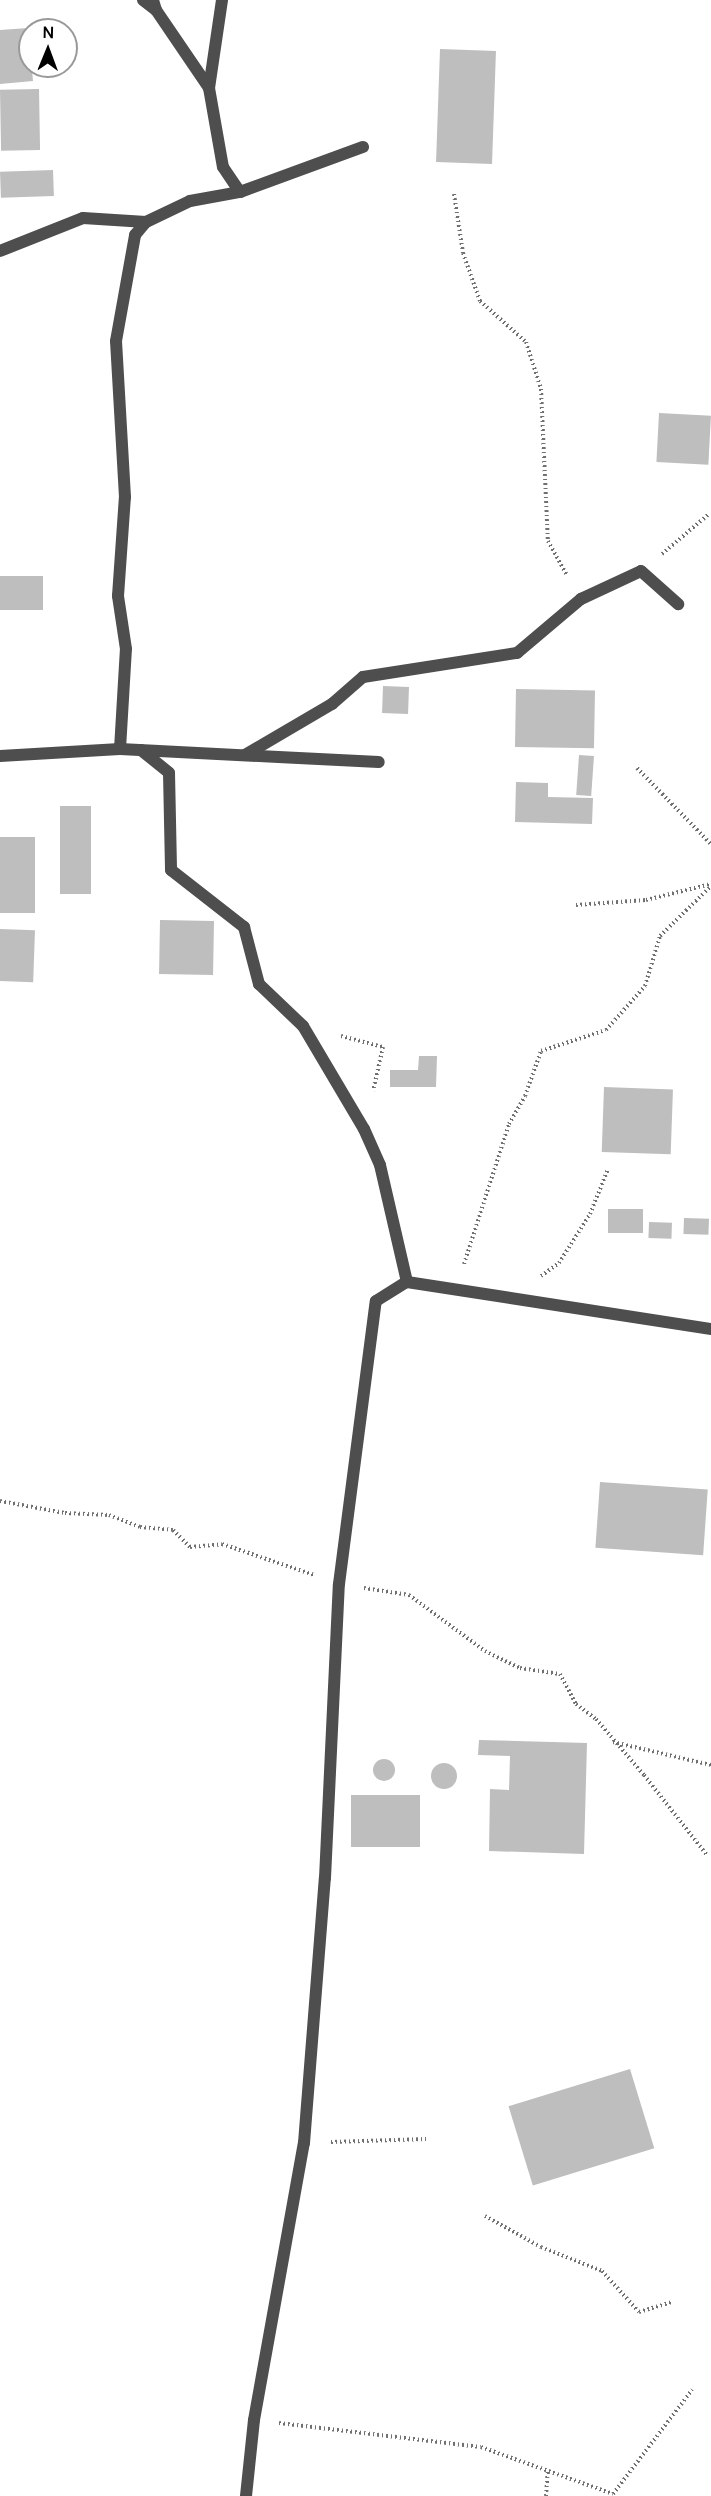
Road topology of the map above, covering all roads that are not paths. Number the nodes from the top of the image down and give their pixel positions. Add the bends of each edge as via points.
1 (143, 0) edge
2 (222, 0) edge
3 (154, 5) edge
4 (209, 88) junction
5 (363, 147) dead end
6 (240, 192) junction
7 (146, 222) junction
8 (0, 251) edge
9 (678, 604) dead end
10 (120, 749) junction
11 (141, 750) junction
12 (245, 755) junction
13 (0, 756) edge
14 (379, 762) dead end
15 (407, 1282) junction
16 (711, 1329) edge
17 (246, 2496) edge

1 - 3 street
2 - 4 street
3 - 4 street
4 - 6 street via 223,167
5 - 6 street
6 - 7 street via 190,201
7 - 8 street via 83,218
7 - 10 street via 135,235 116,341 125,497 118,597 126,649
9 - 12 street via 641,571 581,599 517,654 363,677 332,704
10 - 11 street
10 - 13 street
11 - 12 street
11 - 15 street via 169,773 171,870 244,927 259,984 303,1026 364,1129 380,1166
12 - 14 street
15 - 16 street
15 - 17 street via 376,1301 339,1584 325,1878 304,2143 255,2420

